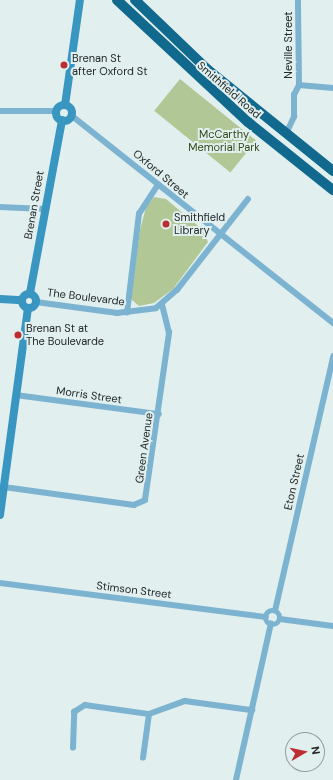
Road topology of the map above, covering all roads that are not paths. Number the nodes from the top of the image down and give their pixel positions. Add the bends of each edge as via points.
1 (80, 0) edge
2 (117, 0) edge
3 (135, 0) edge
4 (298, 0) edge
5 (299, 85) junction
6 (333, 88) edge
7 (65, 105) junction
8 (0, 111) edge
9 (56, 111) junction
10 (72, 115) junction
11 (62, 120) junction
12 (286, 134) junction
13 (333, 171) edge
14 (158, 185) junction
15 (333, 190) edge
16 (248, 198) dead end
17 (0, 207) edge
18 (44, 209) junction
19 (220, 235) junction
20 (30, 293) junction
21 (0, 299) edge
22 (22, 300) junction
23 (36, 302) junction
24 (162, 304) junction
25 (28, 308) junction
26 (127, 313) junction
27 (333, 323) edge
28 (333, 357) edge
29 (16, 395) junction
30 (159, 414) junction
31 (4, 487) junction
32 (0, 515) edge
33 (0, 583) edge
34 (275, 611) junction
35 (266, 617) junction
36 (280, 619) junction
37 (271, 624) junction
38 (333, 626) edge
39 (252, 710) junction
40 (149, 714) junction
41 (73, 748) dead end
42 (143, 758) dead end
43 (236, 780) edge

1 - 7 street
2 - 15 highway, Smithfield Road via 245,120
3 - 12 highway, Smithfield Road via 208,70
4 - 5 street, Neville Street
5 - 6 street
5 - 12 street, Neville Street via 294,95 294,117
7 - 9 street
7 - 10 street
8 - 9 street
9 - 11 street
10 - 11 street
10 - 14 street, Oxford Street
11 - 18 street, Brenan Street
12 - 13 highway, Smithfield Road
14 - 19 street, Oxford Street
14 - 26 street via 139,214
16 - 19 street
17 - 18 street
18 - 20 street, Brenan Street
19 - 24 street
19 - 27 street, Oxford Street
20 - 22 street
20 - 23 street
21 - 22 street
22 - 25 street
23 - 25 street
23 - 26 street, The Boulevarde
24 - 26 street, The Boulevarde
24 - 30 street, Green Avenue via 169,333
25 - 29 street
28 - 34 street, Eton Street
29 - 30 street, Morris Street
29 - 31 street
30 - 31 street, Green Avenue via 148,495 140,504
31 - 32 street
33 - 35 street, Stimson Street
34 - 35 street
34 - 36 street
35 - 37 street
36 - 37 street
36 - 38 street
37 - 39 street
39 - 40 street via 185,701
39 - 43 street
40 - 41 street via 81,705 74,712
40 - 42 street

